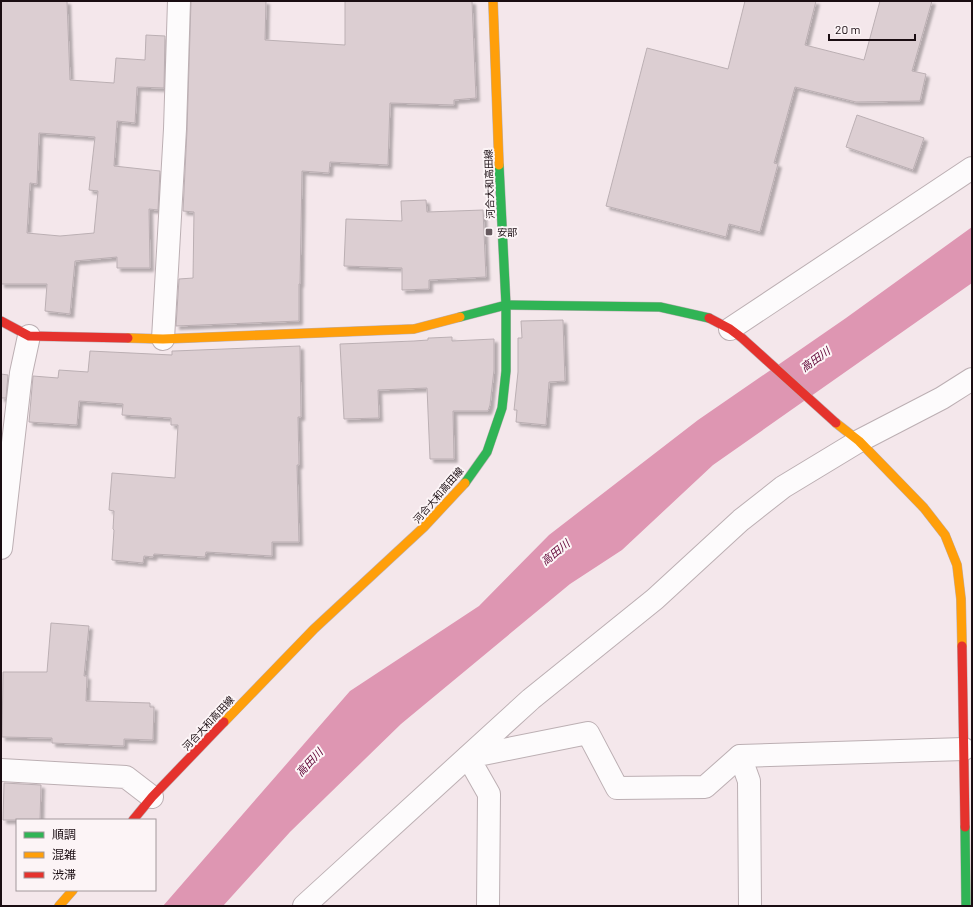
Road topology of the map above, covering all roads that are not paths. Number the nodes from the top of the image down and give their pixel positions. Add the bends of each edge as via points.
1 (179, 1) edge
2 (493, 1) edge
3 (972, 168) edge
4 (506, 306) junction
5 (1, 321) edge
6 (736, 333) junction
7 (29, 336) junction
8 (163, 339) junction
9 (972, 379) edge
10 (852, 437) junction
11 (1, 548) edge
12 (964, 749) junction
13 (740, 756) junction
14 (468, 757) junction
15 (1, 770) edge
16 (152, 797) junction
17 (134, 819) edge
18 (72, 891) edge
19 (59, 906) edge
20 (304, 906) edge
21 (488, 906) edge
22 (750, 906) edge
23 (966, 906) edge

1 - 8 street via 175,129
2 - 4 street, 河合大和高田線
3 - 6 street
4 - 6 street via 660,307 712,319
4 - 8 street via 414,329
4 - 16 street, 河合大和高田線 via 506,371 502,408 487,452 461,488 424,527 314,629
5 - 7 street
6 - 10 street
7 - 8 street
7 - 11 street via 21,373
9 - 10 street via 942,398
10 - 12 street via 924,508 945,534 957,565 961,599
10 - 14 street via 741,520 655,599 531,699
12 - 13 street
12 - 23 street
13 - 14 street via 705,787 617,788 588,732
13 - 22 street via 748,781
14 - 20 street
14 - 21 street via 489,794
15 - 16 street via 126,777
16 - 17 street, 河合大和高田線
18 - 19 street

